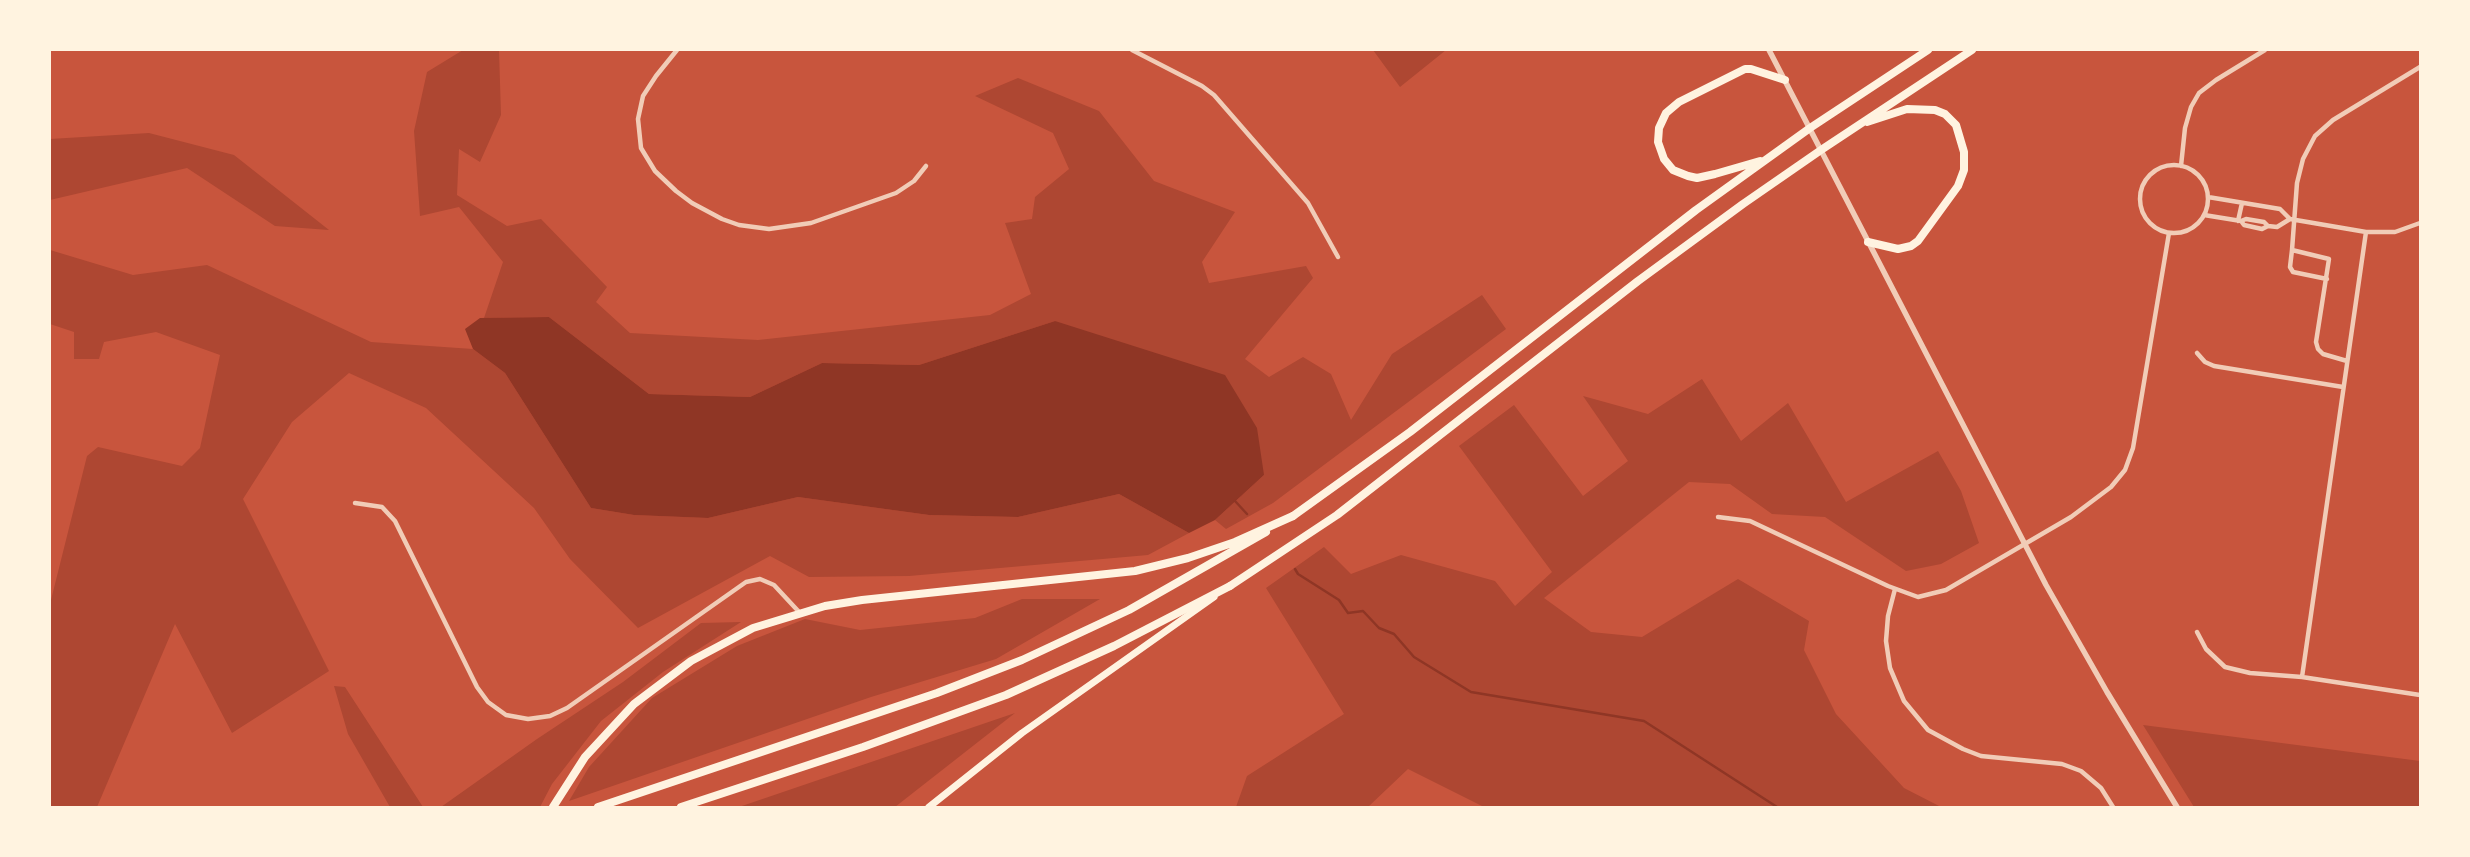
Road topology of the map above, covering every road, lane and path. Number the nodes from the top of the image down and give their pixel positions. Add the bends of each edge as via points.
1 (677, 50) edge
2 (1132, 50) edge
3 (1770, 50) edge
4 (1928, 50) edge
5 (1972, 50) edge
6 (2265, 50) edge
7 (2420, 67) edge
8 (1784, 80) junction
9 (1856, 126) junction
10 (1810, 128) junction
11 (1821, 150) junction
12 (1767, 159) junction
13 (926, 166) dead end
14 (2181, 166) junction
15 (2208, 197) junction
16 (2242, 203) junction
17 (2204, 215) junction
18 (2292, 220) junction
19 (2239, 221) junction
20 (2420, 223) edge
21 (2366, 232) junction
22 (2169, 233) junction
23 (1868, 242) junction
24 (2292, 250) junction
25 (1338, 257) dead end
26 (2327, 279) junction
27 (2198, 353) dead end
28 (2347, 361) junction
29 (2343, 388) junction
30 (355, 503) dead end
31 (1293, 516) junction
32 (1718, 517) dead end
33 (2026, 545) junction
34 (1230, 586) junction
35 (1895, 590) junction
36 (800, 612) junction
37 (2197, 632) dead end
38 (2302, 677) junction
39 (2420, 695) edge
40 (554, 804) edge
41 (598, 807) edge
42 (682, 807) edge
43 (929, 807) edge
44 (2113, 807) edge
45 (2177, 807) edge

1 - 13 street via 644,96 638,119 641,148 655,171 676,191 722,219 738,225 769,229 811,223 896,193 914,181
2 - 25 street via 1202,86 1214,96 1308,204
3 - 8 street
4 - 10 highway
5 - 9 highway
6 - 14 street via 2199,93 2191,106 2185,128
7 - 18 street via 2333,120 2315,136 2301,167
8 - 10 street
8 - 12 highway via 1751,68 1744,70 1679,102 1666,113 1658,128 1658,142 1664,159 1673,170 1688,176 1697,178
9 - 11 highway
9 - 23 highway via 1906,109 1935,110 1945,114 1956,125 1964,152 1964,170 1958,186 1918,241 1898,249
10 - 11 street
10 - 12 highway
11 - 23 street
11 - 34 highway via 1657,268 1337,515
12 - 31 highway via 1614,272 1410,432
14 - 15 street via 2196,172 2204,181
14 - 22 street via 2163,167 2152,173 2141,191 2143,212 2148,222
15 - 16 street
15 - 17 street
16 - 18 street via 2280,210
16 - 19 street
17 - 19 street
17 - 22 street via 2189,230
18 - 19 street via 2262,229
18 - 21 street
18 - 24 street
20 - 21 street via 2395,232
21 - 28 street
22 - 33 street via 2133,448 2125,470 2094,502
23 - 33 street
24 - 26 street via 2290,267 2293,272
24 - 26 street via 2326,257 2330,262
26 - 28 street via 2316,342 2322,354
27 - 29 street via 2205,362 2214,366
28 - 29 street
29 - 38 street
30 - 36 street via 382,507 395,521 477,687 488,702 506,715 528,719 550,716 568,708 746,582 760,579 774,585
31 - 36 highway via 1235,542 1135,571 862,600
31 - 41 highway via 1130,610 1022,660 937,693
32 - 35 street via 1750,521
33 - 35 street via 1940,592 1918,597
33 - 45 street via 2098,677
34 - 42 highway via 1114,646 1006,694 871,744
34 - 43 main road via 1022,733
35 - 44 street via 1886,641 1890,668 1904,700 1928,730 1981,756 2062,764 2081,771 2101,788
36 - 40 highway via 724,642 662,681 610,728 585,757
37 - 38 street via 2206,649 2225,667 2250,673
38 - 39 street

